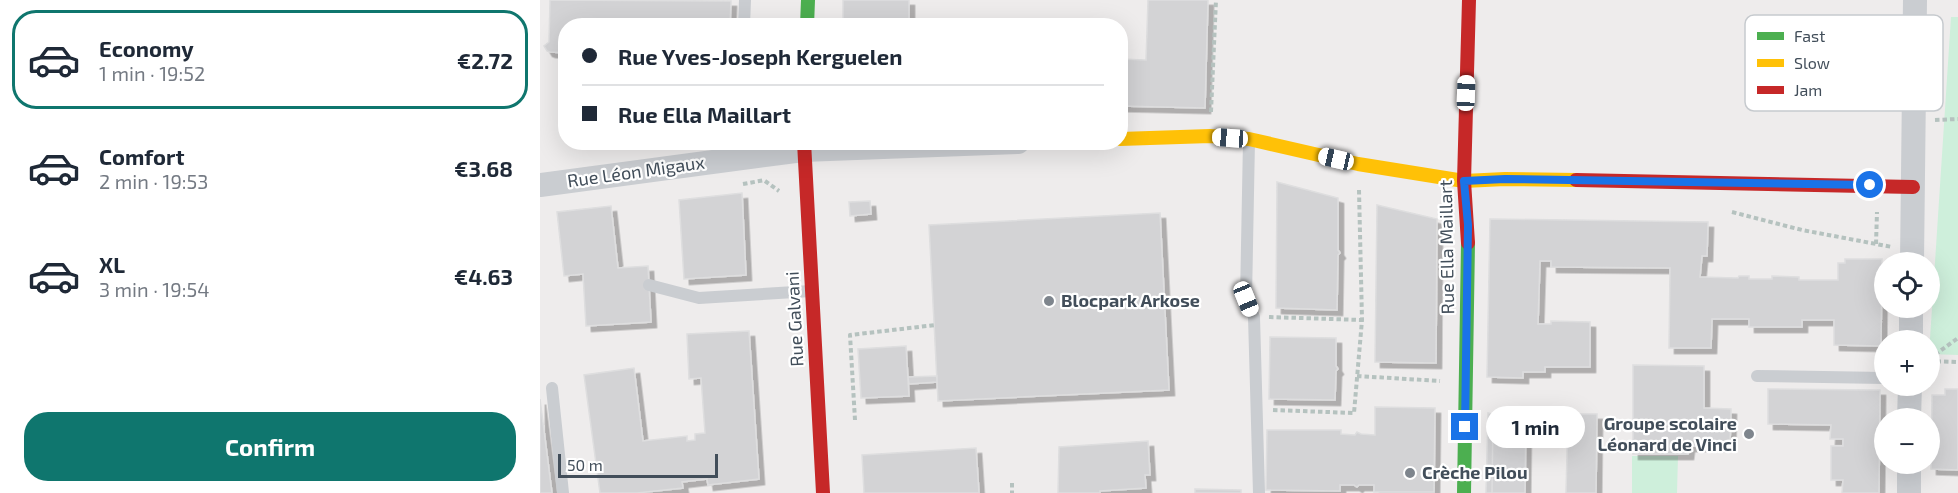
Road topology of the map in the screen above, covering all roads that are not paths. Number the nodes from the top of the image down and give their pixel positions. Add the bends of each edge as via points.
1 (745, 0) edge
2 (808, 0) edge
3 (1469, 0) edge
4 (1915, 0) edge
5 (1915, 15) edge
6 (744, 18) edge
7 (807, 18) edge
8 (1914, 111) edge
9 (1128, 139) edge
10 (1249, 139) junction
11 (776, 150) edge
12 (803, 150) edge
13 (1464, 181) junction
14 (540, 185) edge
15 (1913, 187) junction
16 (1912, 252) edge
17 (649, 285) dead end
18 (811, 291) junction
19 (1757, 376) dead end
20 (1874, 378) edge
21 (552, 388) dead end
22 (1909, 474) edge
23 (563, 493) edge
24 (823, 493) edge
25 (1259, 493) edge
26 (1464, 493) edge
27 (1909, 493) edge

1 - 6 lane
2 - 7 street
3 - 13 street, Rue Ella Maillart
4 - 5 street
8 - 15 street
9 - 10 street
10 - 13 street via 1358,164
10 - 25 lane via 1246,299 1254,317
11 - 14 street, Rue Léon Migaux
12 - 18 street, Rue Galvani
13 - 15 street
13 - 26 street, Rue Ella Maillart via 1468,225
15 - 16 street
17 - 18 lane via 699,298
18 - 24 street, Rue Galvani
19 - 20 lane
21 - 23 lane
22 - 27 street

